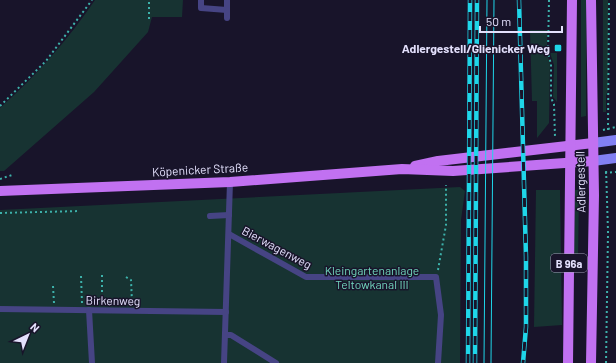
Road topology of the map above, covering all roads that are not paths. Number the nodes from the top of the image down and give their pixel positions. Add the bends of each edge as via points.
1 (201, 0) edge
2 (228, 0) edge
3 (572, 0) edge
4 (591, 0) edge
5 (227, 10) junction
6 (227, 18) dead end
7 (616, 140) edge
8 (593, 143) junction
9 (571, 145) junction
10 (616, 158) edge
11 (593, 161) junction
12 (570, 163) junction
13 (402, 169) junction
14 (230, 182) junction
15 (0, 191) edge
16 (229, 215) junction
17 (210, 216) dead end
18 (229, 234) junction
19 (0, 309) edge
20 (86, 310) junction
21 (226, 312) junction
22 (225, 335) junction
23 (92, 363) edge
24 (224, 363) edge
25 (276, 363) edge
26 (438, 363) edge
27 (568, 363) edge
28 (591, 363) edge

1 - 5 lane via 201,8
2 - 5 lane
3 - 9 main road, Adlergestell / B 96a
4 - 8 main road, Adlergestell / B 96a
5 - 6 lane
7 - 8 main road
8 - 9 main road, Köpenicker Straße
8 - 11 main road, Adlergestell / B 96a
9 - 12 main road, Adlergestell / B 96a
9 - 13 main road, Köpenicker Straße via 438,160
10 - 11 main road
11 - 12 main road, Köpenicker Straße
11 - 28 main road, Adlergestell / B 96a
12 - 13 main road, Köpenicker Straße via 453,171
12 - 27 main road, Adlergestell / B 96a
13 - 14 main road, Köpenicker Straße
14 - 15 main road, Köpenicker Straße
14 - 16 lane
16 - 17 lane
16 - 18 lane
18 - 21 lane
18 - 26 lane, Bierwagenweg via 306,277 436,277 441,315
19 - 20 lane, Birkenweg
20 - 21 lane, Birkenweg
20 - 23 lane
21 - 22 lane
22 - 24 lane
22 - 25 lane via 231,335

